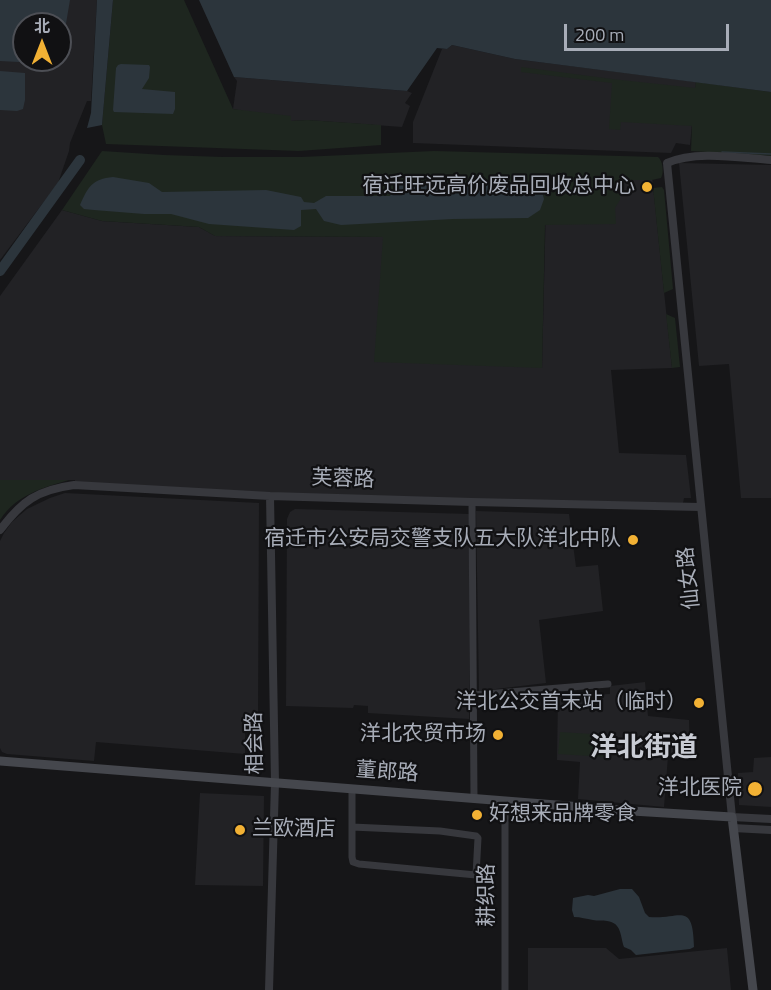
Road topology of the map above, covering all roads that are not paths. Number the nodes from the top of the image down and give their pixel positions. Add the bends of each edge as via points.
1 (771, 160) edge
2 (270, 496) junction
3 (472, 502) junction
4 (700, 507) junction
5 (0, 530) edge
6 (608, 684) dead end
7 (473, 695) junction
8 (0, 761) edge
9 (275, 783) junction
10 (352, 789) junction
11 (474, 798) junction
12 (505, 801) junction
13 (732, 817) junction
14 (771, 819) edge
15 (352, 827) junction
16 (733, 828) junction
17 (771, 830) edge
18 (269, 990) edge
19 (505, 990) edge
20 (753, 990) edge

1 - 4 street, 仙女路 via 694,156 667,162
2 - 3 street, 芙蓉路
2 - 5 street, 芙蓉路 via 74,485 30,498
2 - 9 street, 相会路
3 - 4 street, 芙蓉路
3 - 7 street
4 - 13 street, 仙女路
6 - 7 street
7 - 11 street
8 - 9 main road, 董郎路
9 - 10 main road, 董郎路
9 - 18 street, 相会路
10 - 11 main road, 董郎路
10 - 15 street
11 - 12 main road, 董郎路
12 - 13 main road, 董郎路
12 - 19 street, 耕织路
13 - 14 street, 董郎路
13 - 16 main road, 仙女路
15 - 15 street via 355,863 476,875 476,836
16 - 17 street
16 - 20 main road, 仙女路

